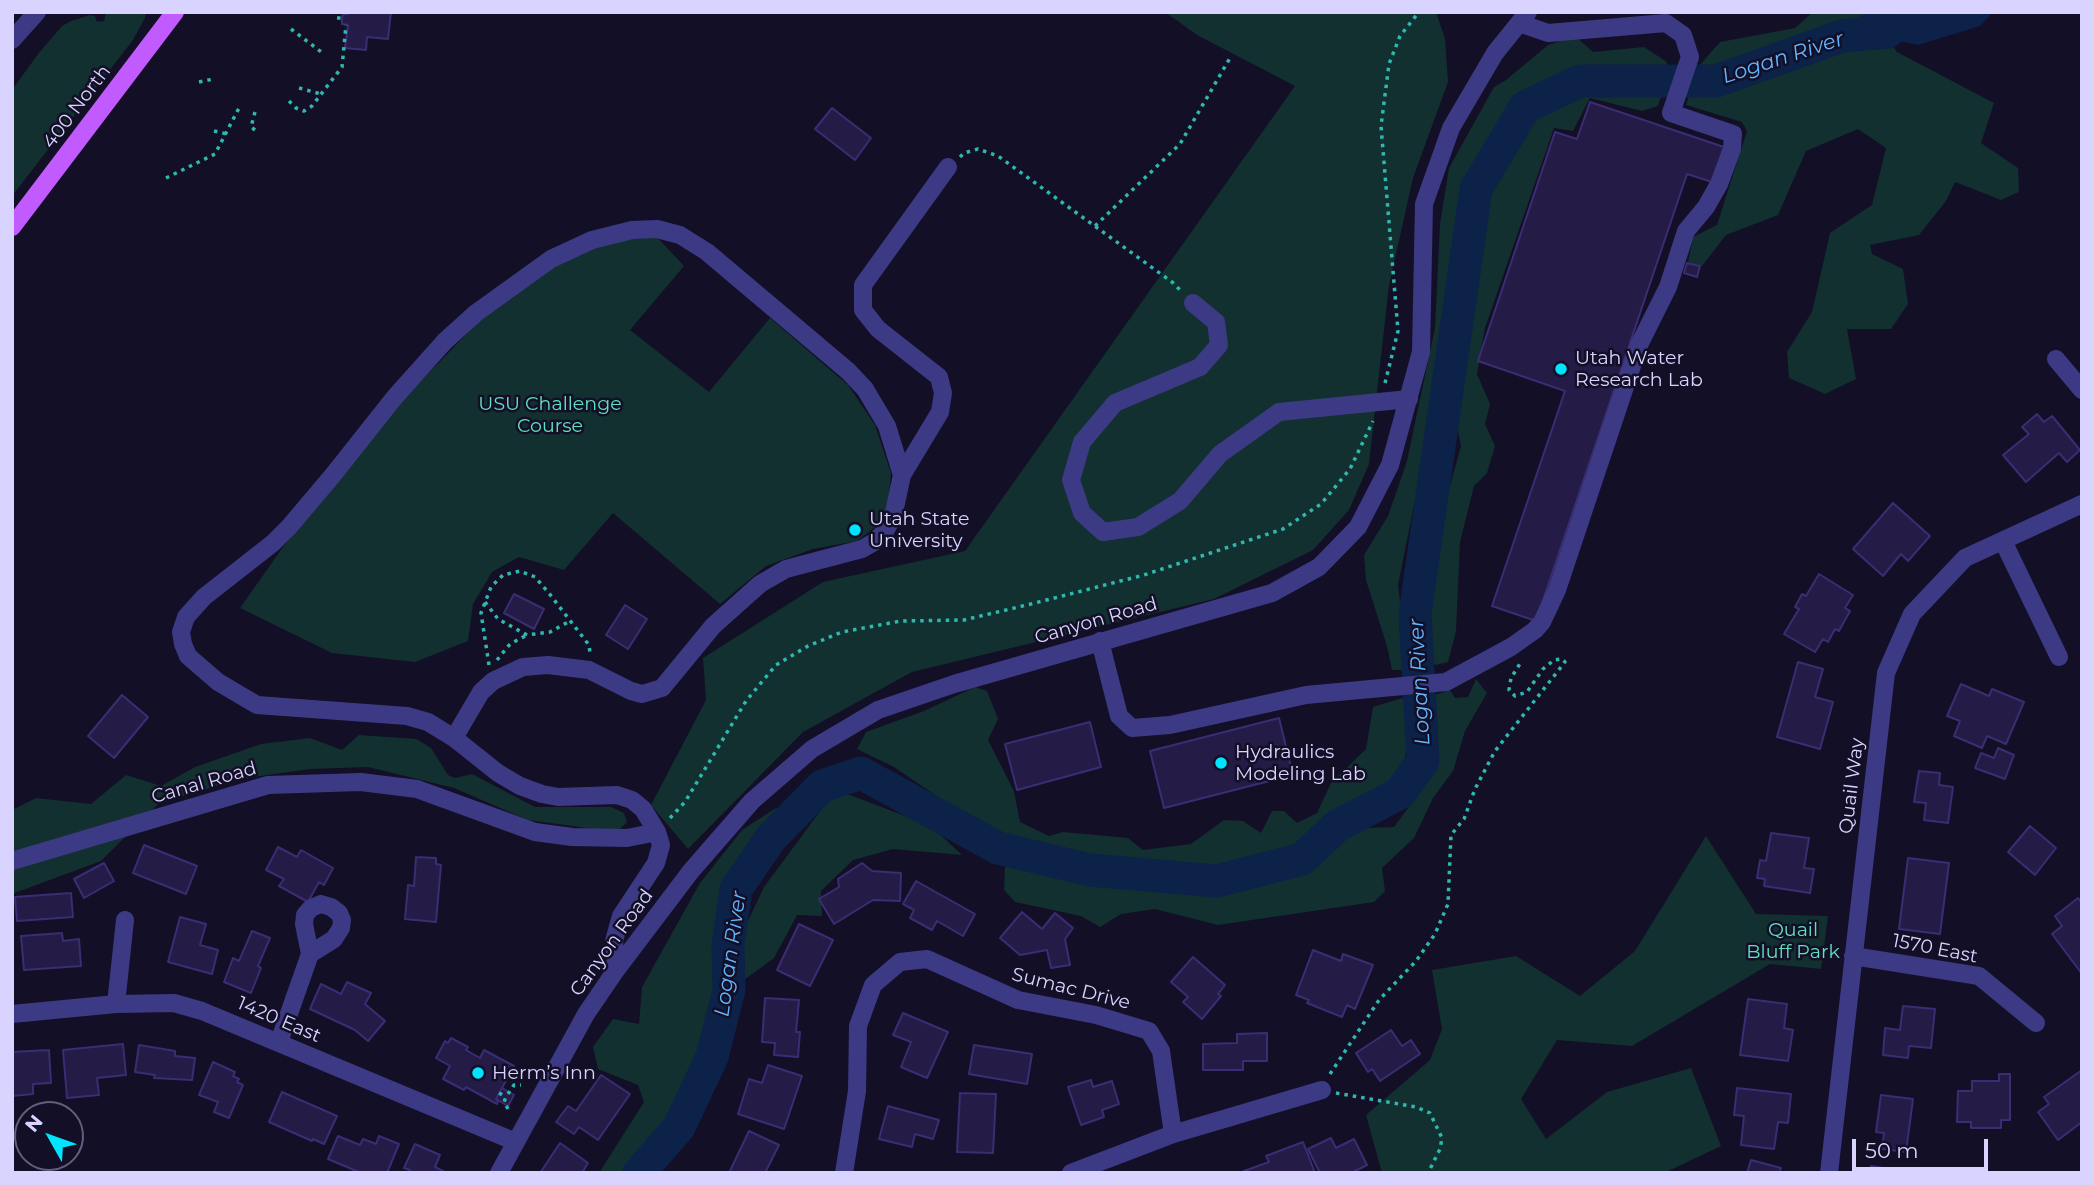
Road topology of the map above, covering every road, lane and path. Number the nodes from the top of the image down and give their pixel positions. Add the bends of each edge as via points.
1 (37, 12) edge
2 (175, 12) edge
3 (1419, 12) edge
4 (1524, 17) edge
5 (346, 25) dead end
6 (291, 29) dead end
7 (12, 40) edge
8 (324, 54) dead end
9 (1230, 58) dead end
10 (214, 79) dead end
11 (199, 82) dead end
12 (299, 88) dead end
13 (321, 94) junction
14 (289, 100) dead end
15 (239, 108) dead end
16 (255, 112) dead end
17 (255, 130) dead end
18 (214, 131) dead end
19 (227, 134) junction
20 (948, 167) joint
21 (166, 178) dead end
22 (1095, 226) junction
23 (12, 227) edge
24 (1193, 303) joint
25 (2056, 359) dead end
26 (2082, 390) edge
27 (1409, 399) junction
28 (1380, 400) junction
29 (902, 475) junction
30 (2082, 504) edge
31 (2003, 541) junction
32 (485, 602) junction
33 (570, 621) junction
34 (527, 635) junction
35 (1100, 641) junction
36 (1511, 647) junction
37 (2059, 657) dead end
38 (589, 670) junction
39 (454, 738) junction
40 (657, 832) junction
41 (12, 861) edge
42 (125, 920) dead end
43 (310, 954) dead end
44 (1853, 957) junction
45 (616, 970) junction
46 (116, 1004) junction
47 (12, 1014) edge
48 (2036, 1023) dead end
49 (279, 1042) junction
50 (521, 1085) dead end
51 (1322, 1090) junction
52 (499, 1093) dead end
53 (506, 1097) junction
54 (508, 1109) dead end
55 (1173, 1134) junction
56 (516, 1142) junction
57 (499, 1173) edge
58 (844, 1173) edge
59 (1071, 1173) edge
60 (1428, 1173) edge
61 (1829, 1173) edge

1 - 7 street
2 - 23 main road, 400 North
3 - 28 path via 1400,36 1388,64 1381,127 1398,331
4 - 27 street, Canyon Road via 1495,53 1451,128 1424,204 1421,352
4 - 36 street via 1548,33 1666,23 1683,36 1690,57 1671,113 1733,134 1719,184 1685,231 1668,287 1639,345 1557,590 1535,630
5 - 13 path via 342,67
6 - 8 path
9 - 22 path via 1180,144
10 - 11 path
12 - 13 path
13 - 14 path via 304,111
15 - 19 path
16 - 17 path via 251,127
18 - 19 path
19 - 21 path via 210,158
20 - 22 path via 964,153 978,149 998,156
20 - 29 street via 863,285 863,310 878,329 939,377 943,393 940,412
22 - 24 path via 1172,282
24 - 28 street via 1216,322 1219,345 1200,367 1115,404 1082,443 1071,480 1082,513 1104,532 1138,527 1180,501 1220,454 1279,412
25 - 26 street
27 - 28 street
27 - 35 street, Canyon Road via 1390,465 1358,527 1319,567 1272,593
28 - 40 path via 1350,470 1321,504 1283,528 1144,575 991,614 964,620 901,621 842,632 776,665 746,701 685,802
29 - 38 street via 893,517 874,542 786,569 760,584 713,626 662,688 642,694
29 - 39 street via 887,426 848,371 707,252 680,235 657,229 632,230 592,240 551,259 445,341 289,527 204,597 186,617 181,632 188,656 218,682 257,705 407,716
30 - 31 street, Quail Way
31 - 37 street
31 - 44 street, Quail Way via 1965,558 1912,614 1886,673
32 - 33 path via 503,575 520,571 535,577
32 - 34 path via 498,619
32 - 34 path via 481,612 490,669 510,644
33 - 34 path via 550,632
33 - 38 path via 589,645
35 - 36 street via 1119,716 1132,728 1170,725 1306,695 1446,682
35 - 45 street, Canyon Road via 878,710 813,749 752,801
36 - 51 path via 1523,660 1508,690 1515,696 1527,691 1554,660 1565,662 1495,751 1464,819 1451,835 1448,904 1435,934 1379,1000
38 - 39 street via 548,665 509,672 481,692
39 - 40 street via 498,773 542,794 617,795 632,800
40 - 41 street, Canal Road via 627,838 535,832 417,789 361,782 268,785
40 - 45 street via 661,845 656,863 621,916 614,941
42 - 46 street
43 - 49 street
44 - 48 street, 1570 East via 1979,976
44 - 61 street, Quail Way
45 - 56 street, Canyon Road via 586,1014
46 - 47 street, 1420 East
46 - 49 street, 1420 East via 174,1003
49 - 56 street, 1420 East
50 - 53 path via 514,1085
51 - 55 street
51 - 60 path via 1430,1113 1442,1138
52 - 53 path
53 - 54 path
55 - 58 street, Sumac Drive via 1161,1051 1149,1031 1018,1000 928,959 900,962 873,985 858,1026 857,1091
55 - 59 street
56 - 57 street, Canyon Road

